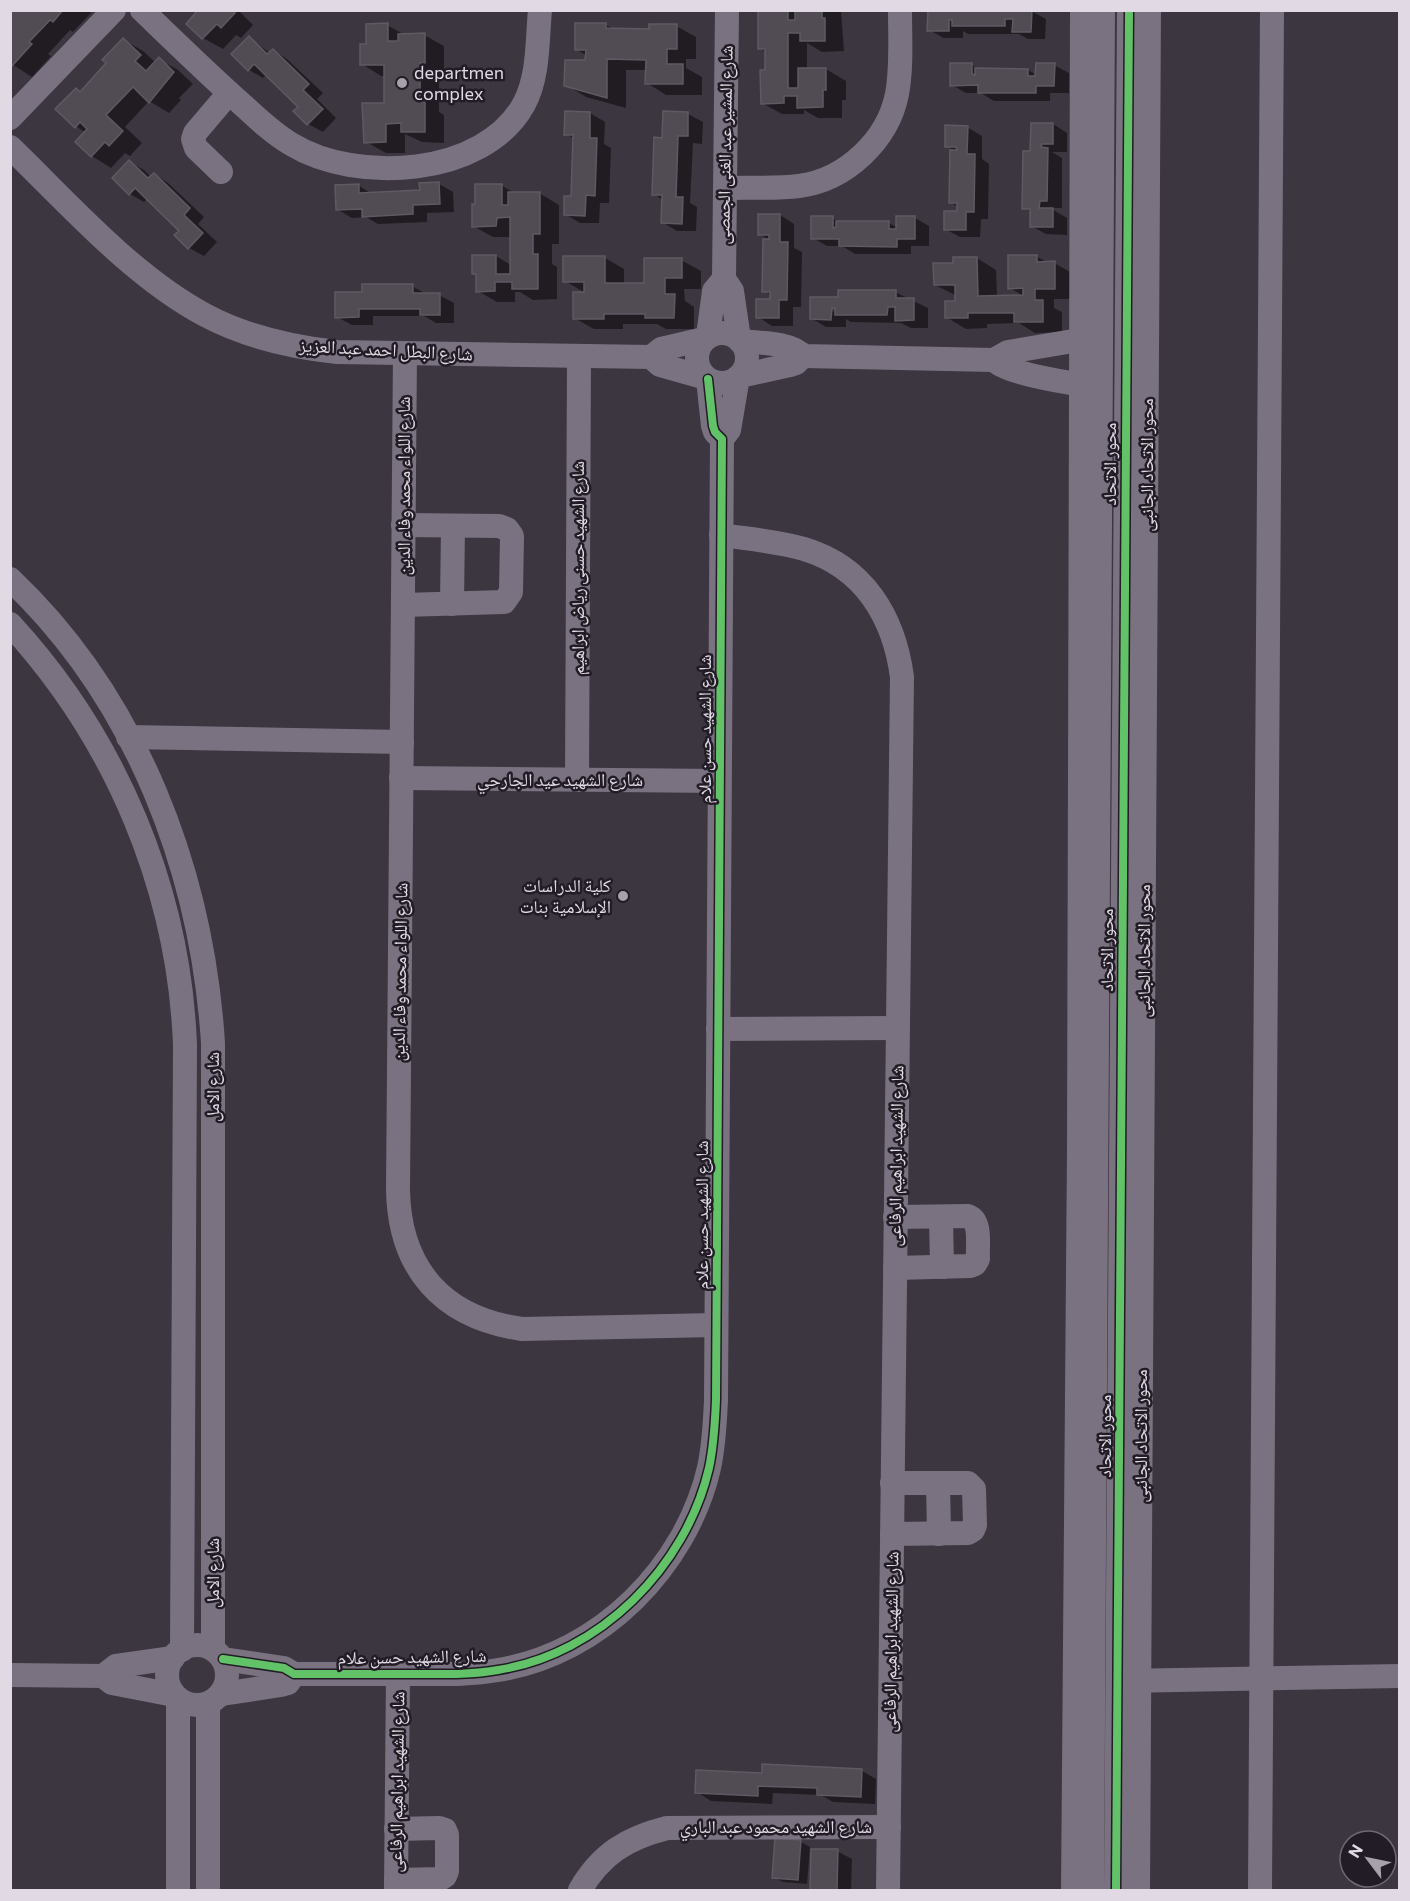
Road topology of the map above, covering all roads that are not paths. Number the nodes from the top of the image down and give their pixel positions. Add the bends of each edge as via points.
1 (114, 10) edge
2 (142, 10) edge
3 (540, 10) edge
4 (727, 10) edge
5 (900, 10) edge
6 (1082, 10) edge
7 (1103, 10) edge
8 (1129, 10) edge
9 (1149, 10) edge
10 (1272, 10) edge
11 (229, 93) junction
12 (10, 118) edge
13 (10, 147) edge
14 (221, 171) dead end
15 (725, 188) junction
16 (724, 279) junction
17 (1126, 335) junction
18 (706, 338) junction
19 (1091, 338) junction
20 (740, 340) junction
21 (405, 353) junction
22 (803, 356) junction
23 (579, 357) junction
24 (651, 357) junction
25 (994, 360) junction
26 (739, 376) junction
27 (707, 379) junction
28 (1126, 384) junction
29 (1091, 386) junction
30 (722, 439) junction
31 (403, 525) junction
32 (453, 526) junction
33 (721, 535) junction
34 (10, 579) edge
35 (452, 604) junction
36 (403, 605) junction
37 (10, 624) edge
38 (128, 737) junction
39 (402, 742) junction
40 (401, 778) junction
41 (577, 780) junction
42 (719, 781) junction
43 (897, 1028) junction
44 (718, 1029) junction
45 (896, 1217) junction
46 (941, 1217) junction
47 (942, 1267) junction
48 (895, 1268) junction
49 (716, 1325) junction
50 (892, 1483) junction
51 (938, 1483) junction
52 (892, 1534) junction
53 (939, 1534) junction
54 (177, 1654) junction
55 (218, 1654) junction
56 (10, 1674) edge
57 (294, 1674) junction
58 (398, 1674) junction
59 (103, 1676) junction
60 (1400, 1676) edge
61 (1261, 1678) junction
62 (1117, 1681) junction
63 (176, 1697) junction
64 (215, 1699) junction
65 (889, 1827) junction
66 (396, 1829) junction
67 (396, 1885) edge
68 (178, 1890) edge
69 (208, 1890) edge
70 (580, 1890) edge
71 (888, 1890) edge
72 (1073, 1890) edge
73 (1092, 1890) edge
74 (1116, 1890) edge
75 (1138, 1890) edge
76 (1260, 1890) edge

1 - 12 street
2 - 11 street
3 - 11 street via 534,74 524,104 501,133 448,159 389,169 329,160 290,144
4 - 15 street, شارع المشير عبد الغنى الجمصى
5 - 15 street via 897,95 878,138 862,155 843,170 799,186
6 - 19 street
7 - 19 street
8 - 17 street, محور الاتحاد
9 - 62 street, محور الاتحاد الجانبى
10 - 61 street
11 - 14 street via 193,139 196,148
13 - 21 street, شارع البطل احمد عبد العزيز via 148,278 206,315 248,333 303,348
15 - 16 street, شارع المشير عبد الغنى الجمصى
16 - 18 street, شارع المشير عبد الغنى الجمصى via 714,291
16 - 20 street, شارع المشير عبد الغنى الجمصى via 732,291
17 - 19 street
17 - 28 street, محور الاتحاد
18 - 20 street via 714,333 727,333
18 - 24 street, شارع البطل احمد عبد العزيز via 661,350
18 - 27 street via 696,359
19 - 25 street via 1008,352
19 - 29 street
20 - 22 street via 791,347
20 - 26 street via 747,352 747,364
21 - 23 street, شارع البطل احمد عبد العزيز
21 - 31 street, شارع اللواء محمد وفاء الدين
22 - 25 street
22 - 26 street via 790,365
23 - 24 street, شارع البطل احمد عبد العزيز
23 - 41 street, شارع الشهيد حسنى رياض ابراهيم
24 - 27 street, شارع البطل احمد عبد العزيز via 660,365
25 - 29 street via 1006,368
26 - 27 street via 720,383
26 - 30 street, شارع الشهيد حسن علام via 729,430
27 - 30 street, شارع الشهيد حسن علام via 713,426
28 - 29 street
28 - 62 street, محور الاتحاد
29 - 62 street, محور الاتحاد
29 - 72 street
30 - 33 street, شارع الشهيد حسن علام
31 - 32 street
31 - 36 street, شارع اللواء محمد وفاء الدين
32 - 35 street
32 - 35 street via 499,526 510,532 511,592 500,603
33 - 42 street, شارع الشهيد حسن علام
33 - 43 street, شارع الشهيد ابراهيم الرفاعى via 796,547 826,558 865,588 892,629 902,677
34 - 38 street, شارع الامل via 68,643
35 - 36 street
36 - 39 street, شارع اللواء محمد وفاء الدين
37 - 54 street, شارع الامل via 68,696 124,793 162,897 178,971 185,1045
38 - 39 street
38 - 55 street, شارع الامل via 159,801 183,868 201,937 211,1008
39 - 40 street, شارع اللواء محمد وفاء الدين
40 - 41 street, شارع الشهيد عيد الجارحي
40 - 49 street, شارع اللواء محمد وفاء الدين via 398,1210 408,1250 418,1269 446,1299 481,1320 501,1326 522,1329
41 - 42 street, شارع الشهيد عيد الجارحي
42 - 44 street, شارع الشهيد حسن علام
43 - 44 street
43 - 45 street, شارع الشهيد ابراهيم الرفاعى
44 - 49 street, شارع الشهيد حسن علام
45 - 46 street
45 - 48 street, شارع الشهيد ابراهيم الرفاعى
46 - 47 street
46 - 47 street via 968,1216 975,1220 978,1259 970,1266
47 - 48 street
48 - 50 street, شارع الشهيد ابراهيم الرفاعى
49 - 58 street, شارع الشهيد حسن علام via 714,1434 708,1468 684,1532 646,1588 594,1632 532,1662 466,1674
50 - 51 street
50 - 52 street, شارع الشهيد ابراهيم الرفاعى
51 - 53 street
51 - 53 street via 968,1483 973,1487 975,1525 968,1533
52 - 53 street
52 - 65 street, شارع الشهيد ابراهيم الرفاعى
54 - 55 street via 200,1645
54 - 59 street via 116,1666
54 - 63 street via 167,1673
55 - 57 street, شارع الشهيد حسن علام via 281,1667
55 - 64 street via 228,1677
56 - 59 street
57 - 58 street, شارع الشهيد حسن علام
57 - 64 street, شارع الشهيد حسن علام via 285,1684
58 - 66 street, شارع الشهيد ابراهيم الرفاعى
59 - 63 street via 112,1683
60 - 61 street
61 - 62 street
61 - 76 street
62 - 73 street, محور الاتحاد
62 - 74 street, محور الاتحاد
62 - 75 street, محور الاتحاد الجانبى
63 - 64 street via 192,1706
63 - 68 street
64 - 69 street
65 - 70 street, شارع الشهيد محمود عبد الباري via 667,1828 626,1842 608,1855
65 - 71 street, شارع الشهيد ابراهيم الرفاعى
66 - 67 street, شارع الشهيد ابراهيم الرفاعى
66 - 67 street via 439,1828 447,1835 445,1876

